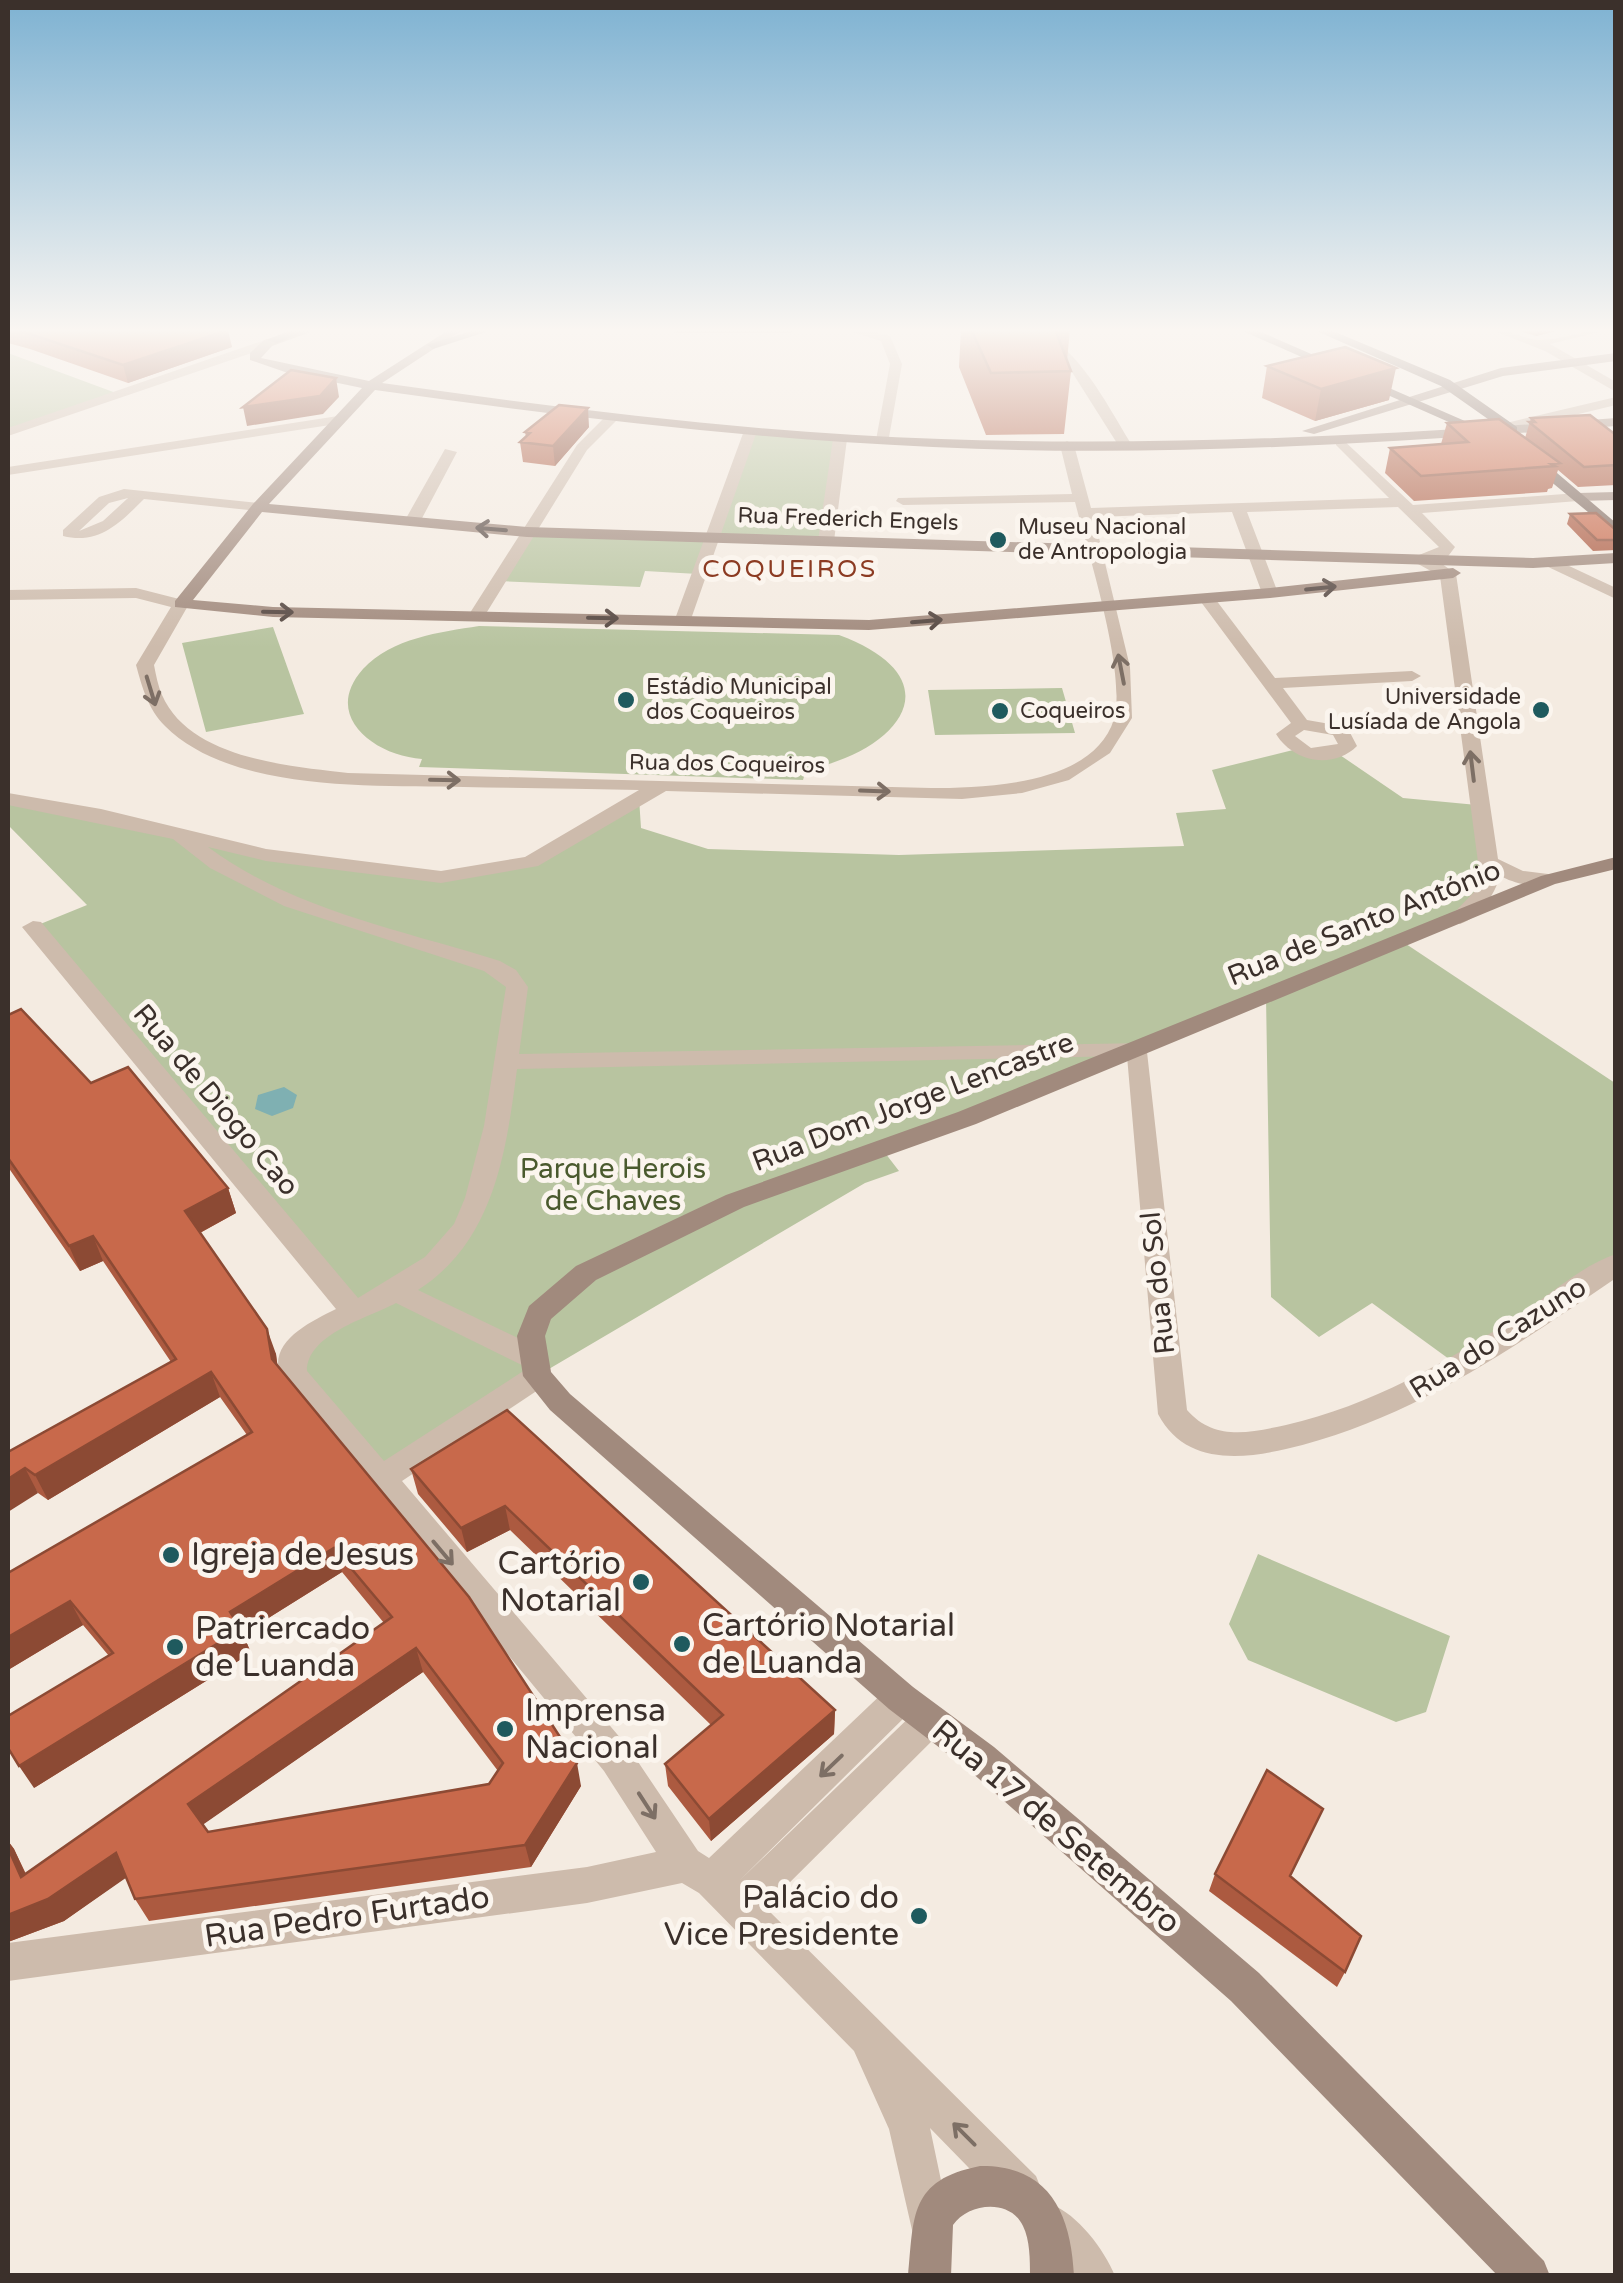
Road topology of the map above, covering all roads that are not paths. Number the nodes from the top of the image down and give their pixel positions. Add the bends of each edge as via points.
1 (237, 436) edge
2 (324, 436) edge
3 (594, 436) edge
4 (748, 436) edge
5 (812, 436) edge
6 (883, 436) edge
7 (1119, 436) edge
8 (1281, 436) edge
9 (1326, 436) edge
10 (1432, 436) edge
11 (1511, 436) edge
12 (840, 438) junction
13 (882, 440) junction
14 (1341, 442) junction
15 (1224, 444) junction
16 (1067, 445) junction
17 (1125, 445) junction
18 (450, 452) dead end
19 (8, 471) edge
20 (142, 494) dead end
21 (1616, 496) edge
22 (1578, 497) junction
23 (903, 501) dead end
24 (1082, 506) junction
25 (1404, 506) junction
26 (258, 507) junction
27 (1239, 511) junction
28 (412, 522) junction
29 (1616, 531) edge
30 (528, 532) junction
31 (710, 538) junction
32 (826, 541) junction
33 (1092, 550) junction
34 (1256, 554) junction
35 (1616, 558) edge
36 (1419, 560) junction
37 (1542, 563) junction
38 (1448, 574) junction
39 (1270, 593) junction
40 (8, 594) edge
41 (1616, 594) edge
42 (1206, 598) junction
43 (180, 604) junction
44 (1108, 604) junction
45 (476, 616) junction
46 (683, 619) junction
47 (1412, 676) dead end
48 (1274, 683) junction
49 (1302, 724) dead end
50 (599, 783) junction
51 (660, 786) junction
52 (8, 799) edge
53 (580, 832) junction
54 (183, 838) junction
55 (1488, 862) junction
56 (1616, 863) edge
57 (1548, 880) junction
58 (1460, 918) junction
59 (33, 927) dead end
60 (1138, 1048) junction
61 (503, 1062) junction
62 (1616, 1264) edge
63 (394, 1290) junction
64 (353, 1311) junction
65 (535, 1367) junction
66 (1264, 1441) joint
67 (381, 1478) junction
68 (916, 1710) junction
69 (712, 1884) junction
70 (8, 1962) edge
71 (862, 2031) junction
72 (1033, 2203) junction
73 (931, 2259) edge
74 (1052, 2276) edge
75 (1094, 2276) edge
76 (1529, 2276) edge

1 - 19 street
2 - 26 street
3 - 30 street
4 - 31 street
5 - 12 street
6 - 13 street
7 - 17 street
8 - 15 street
9 - 14 street
10 - 14 street
11 - 22 main road
12 - 13 street
12 - 32 street
13 - 16 street
14 - 15 street
14 - 25 street
15 - 17 street
16 - 17 street
16 - 24 street, Rua dos Coqueiros
18 - 28 street
20 - 26 street, Rua Frederich Engels
21 - 22 street
22 - 25 street
22 - 29 main road
23 - 24 street via 1006,496
24 - 27 street
24 - 33 street, Rua dos Coqueiros
25 - 27 street
25 - 36 street via 1447,551
26 - 28 street, Rua Frederich Engels
26 - 43 street
27 - 34 street
30 -> 28 street, Rua Frederich Engels
30 - 31 street, Rua Frederich Engels
30 - 45 street
31 - 32 street, Rua Frederich Engels
31 - 46 street
32 - 33 street, Rua Frederich Engels
33 - 34 street, Rua Frederich Engels
33 - 44 street, Rua dos Coqueiros
34 - 36 street, Rua Frederich Engels
34 - 39 street
35 - 37 street, Rua Frederich Engels
36 - 37 street, Rua Frederich Engels
36 - 38 street
37 - 38 street
37 - 41 street
39 -> 38 street
55 -> 38 street
39 - 42 street
40 - 43 street via 136,592
42 - 44 street
42 - 48 street
43 -> 45 street
43 -> 50 street, Rua dos Coqueiros via 152,648 147,681 158,710 209,748 348,779
46 -> 44 street via 869,625
51 -> 44 street, Rua dos Coqueiros via 971,793 1053,780 1094,758 1124,716
45 -> 46 street
47 - 48 street
48 - 49 street
50 - 51 street, Rua dos Coqueiros
50 - 53 street
51 - 53 street
52 - 54 street
53 - 54 street via 531,862 441,877
54 - 61 street via 293,904 508,975 517,987
55 - 57 street via 1518,877
55 - 58 street via 1484,894
56 - 57 street, Rua de Santo António
57 - 58 street, Rua de Santo António
58 - 60 street, Rua de Santo António
59 - 64 street, Rua de Diogo Cao
60 - 61 street
60 - 65 street, Rua Dom Jorge Lencastre via 735,1201 586,1273 540,1313 531,1336
60 - 66 street, Rua do Sol via 1172,1414 1188,1434 1210,1444
61 - 63 street via 480,1198 467,1227 450,1250
62 - 66 street, Rua do Cazuno via 1438,1382 1355,1421
63 - 64 street
63 - 65 street
64 - 67 street via 307,1337 291,1366 299,1384
65 - 67 street
65 - 68 street, Rua 17 de Setembro via 560,1402
67 -> 69 street
68 - 69 street
68 - 76 street, Rua 17 de Setembro via 1246,1987
69 - 70 street, Rua Pedro Furtado via 587,1885
69 - 71 street
72 -> 71 street
71 - 73 street via 910,2125
72 - 73 street via 1011,2189 988,2186 953,2194 932,2218
72 - 74 street
72 - 75 street

